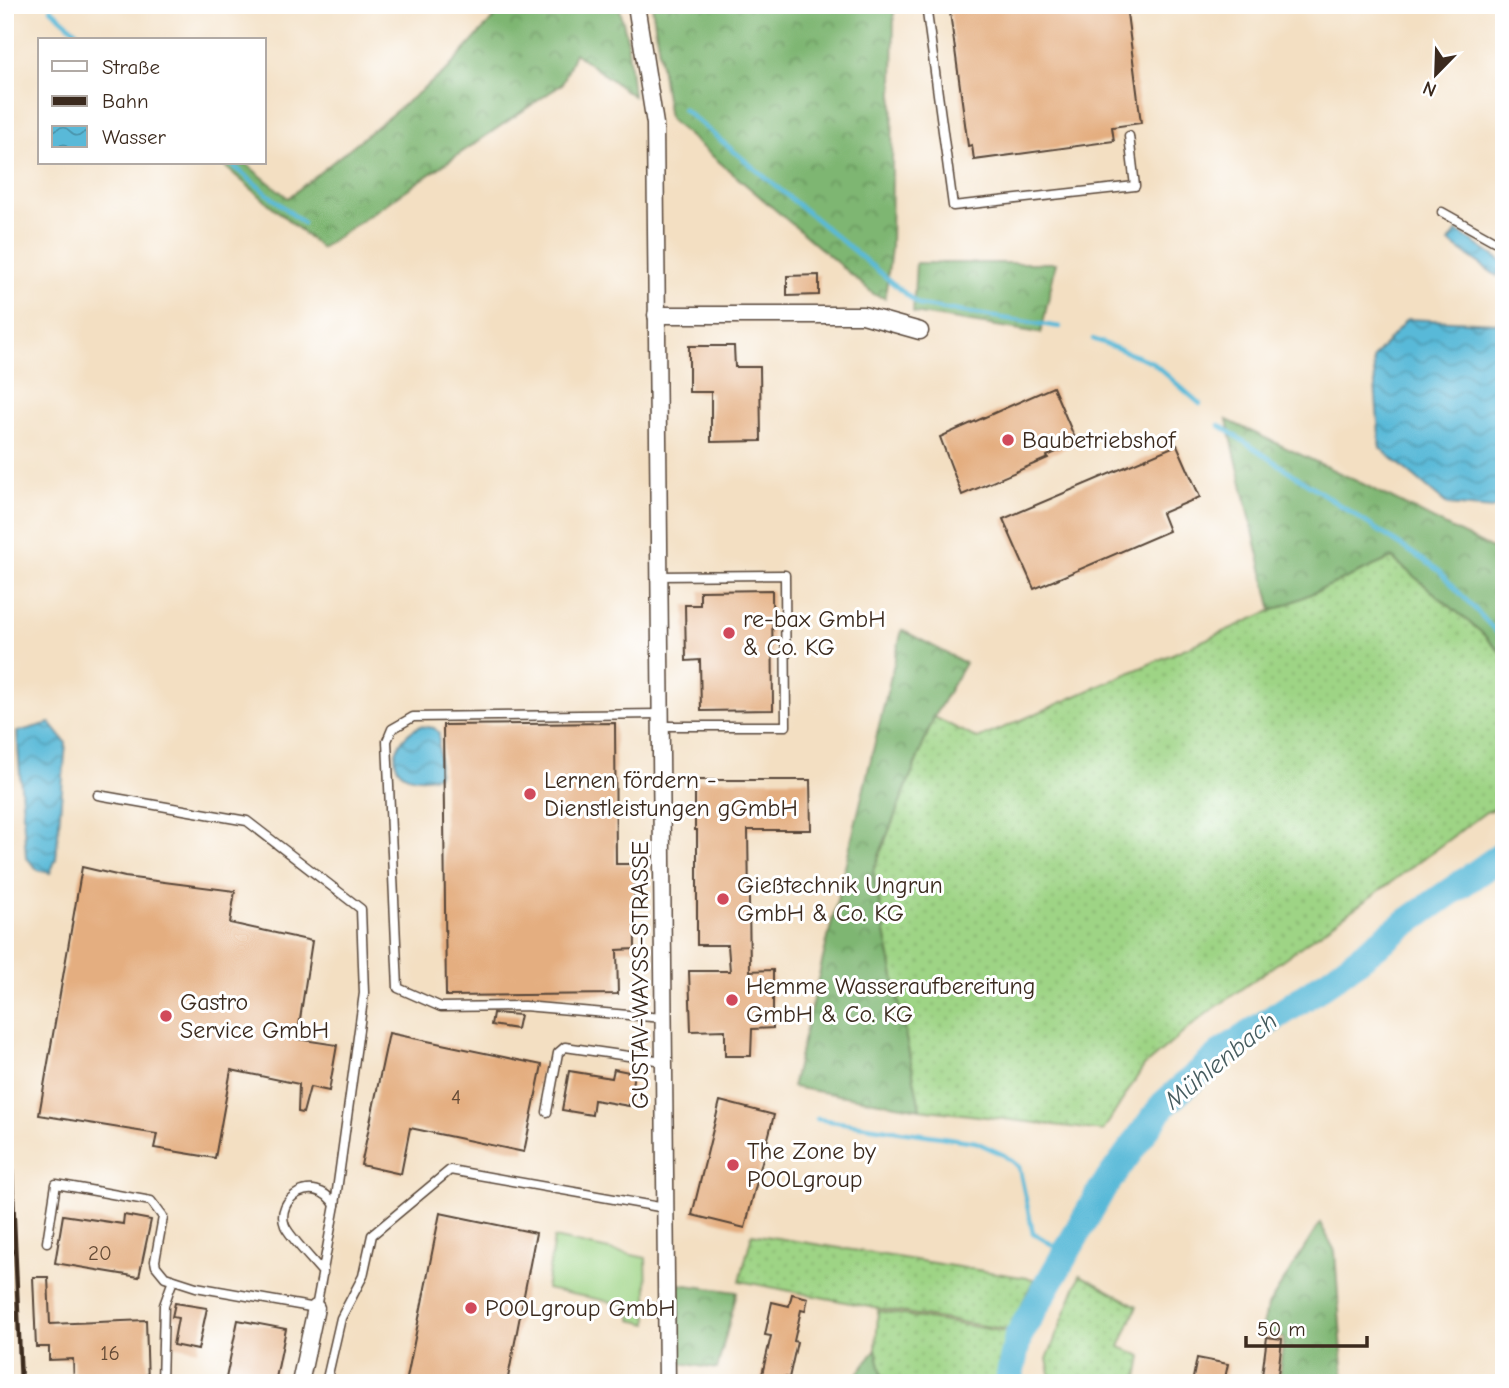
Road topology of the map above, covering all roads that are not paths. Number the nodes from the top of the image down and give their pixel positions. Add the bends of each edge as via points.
1 (636, 5) edge
2 (926, 5) edge
3 (1129, 136) dead end
4 (1442, 212) dead end
5 (1504, 239) edge
6 (656, 315) junction
7 (920, 331) dead end
8 (659, 576) junction
9 (661, 720) junction
10 (98, 795) dead end
11 (663, 1018) junction
12 (663, 1061) junction
13 (547, 1112) dead end
14 (335, 1205) junction
15 (665, 1208) junction
16 (47, 1242) dead end
17 (323, 1273) junction
18 (173, 1280) junction
19 (316, 1308) junction
20 (162, 1383) edge
21 (300, 1383) edge
22 (326, 1383) edge
23 (667, 1383) edge

1 - 6 street, GUSTAV-WAYSS-STRASSE via 655,124
2 - 3 lane via 953,206 1135,186
4 - 5 lane via 1494,241
6 - 7 street via 863,315
6 - 8 street, GUSTAV-WAYSS-STRASSE
8 - 9 street, GUSTAV-WAYSS-STRASSE
8 - 9 lane via 785,575 786,726
9 - 11 street, GUSTAV-WAYSS-STRASSE
9 - 11 lane via 413,717 392,729 387,741 398,988 441,1007 524,1006
10 - 14 lane via 247,821 361,909 364,993
11 - 12 street, GUSTAV-WAYSS-STRASSE
12 - 13 lane via 565,1047 558,1054
12 - 15 street, GUSTAV-WAYSS-STRASSE
14 - 17 lane
14 - 17 lane via 328,1194 305,1189 290,1198 284,1213 284,1225
15 - 22 lane via 450,1170 372,1235 363,1276 341,1318
15 - 23 street, GUSTAV-WAYSS-STRASSE
16 - 18 lane via 56,1184 151,1201 163,1216 156,1266
17 - 19 lane
18 - 19 lane
18 - 20 lane via 164,1305
19 - 21 street

